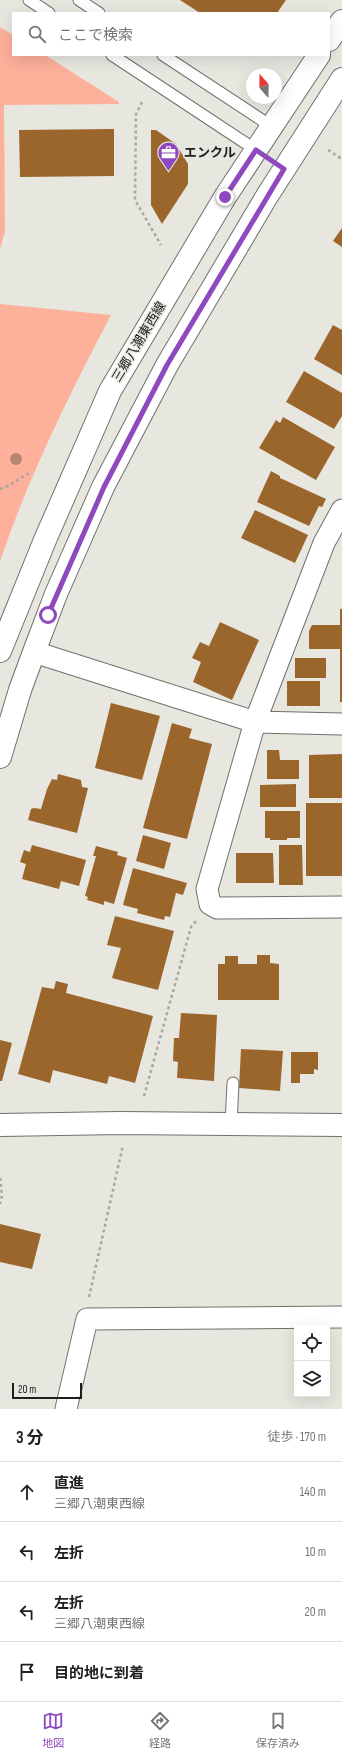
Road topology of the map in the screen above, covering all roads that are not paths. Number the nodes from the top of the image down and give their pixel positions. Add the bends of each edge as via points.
1 (29, 0) edge
2 (79, 0) edge
3 (47, 12) edge
4 (97, 12) edge
5 (342, 21) edge
6 (330, 39) edge
7 (114, 56) edge
8 (165, 56) edge
9 (318, 56) edge
10 (342, 79) edge
11 (271, 126) junction
12 (300, 145) junction
13 (256, 150) junction
14 (284, 169) junction
15 (342, 510) edge
16 (1, 646) edge
17 (34, 652) junction
18 (255, 722) junction
19 (342, 724) edge
20 (0, 757) edge
21 (342, 907) edge
22 (233, 1083) dead end
23 (231, 1124) junction
24 (0, 1125) edge
25 (342, 1125) edge
26 (342, 1317) edge
27 (66, 1409) edge

1 - 3 lane
2 - 4 lane
5 - 6 street
7 - 13 lane
8 - 11 lane
9 - 11 street, 三郷八潮東西線
10 - 12 street
11 - 12 street
11 - 13 street, 三郷八潮東西線
12 - 14 street
13 - 14 street
13 - 16 street, 三郷八潮東西線 via 225,197 110,391
14 - 17 street via 160,379 104,487 56,594
15 - 18 street via 324,543
16 - 17 street
17 - 18 street
17 - 20 street
18 - 19 street
18 - 21 street via 207,889 210,904 216,908
22 - 23 lane
23 - 24 street
23 - 25 street
26 - 27 street via 87,1319

